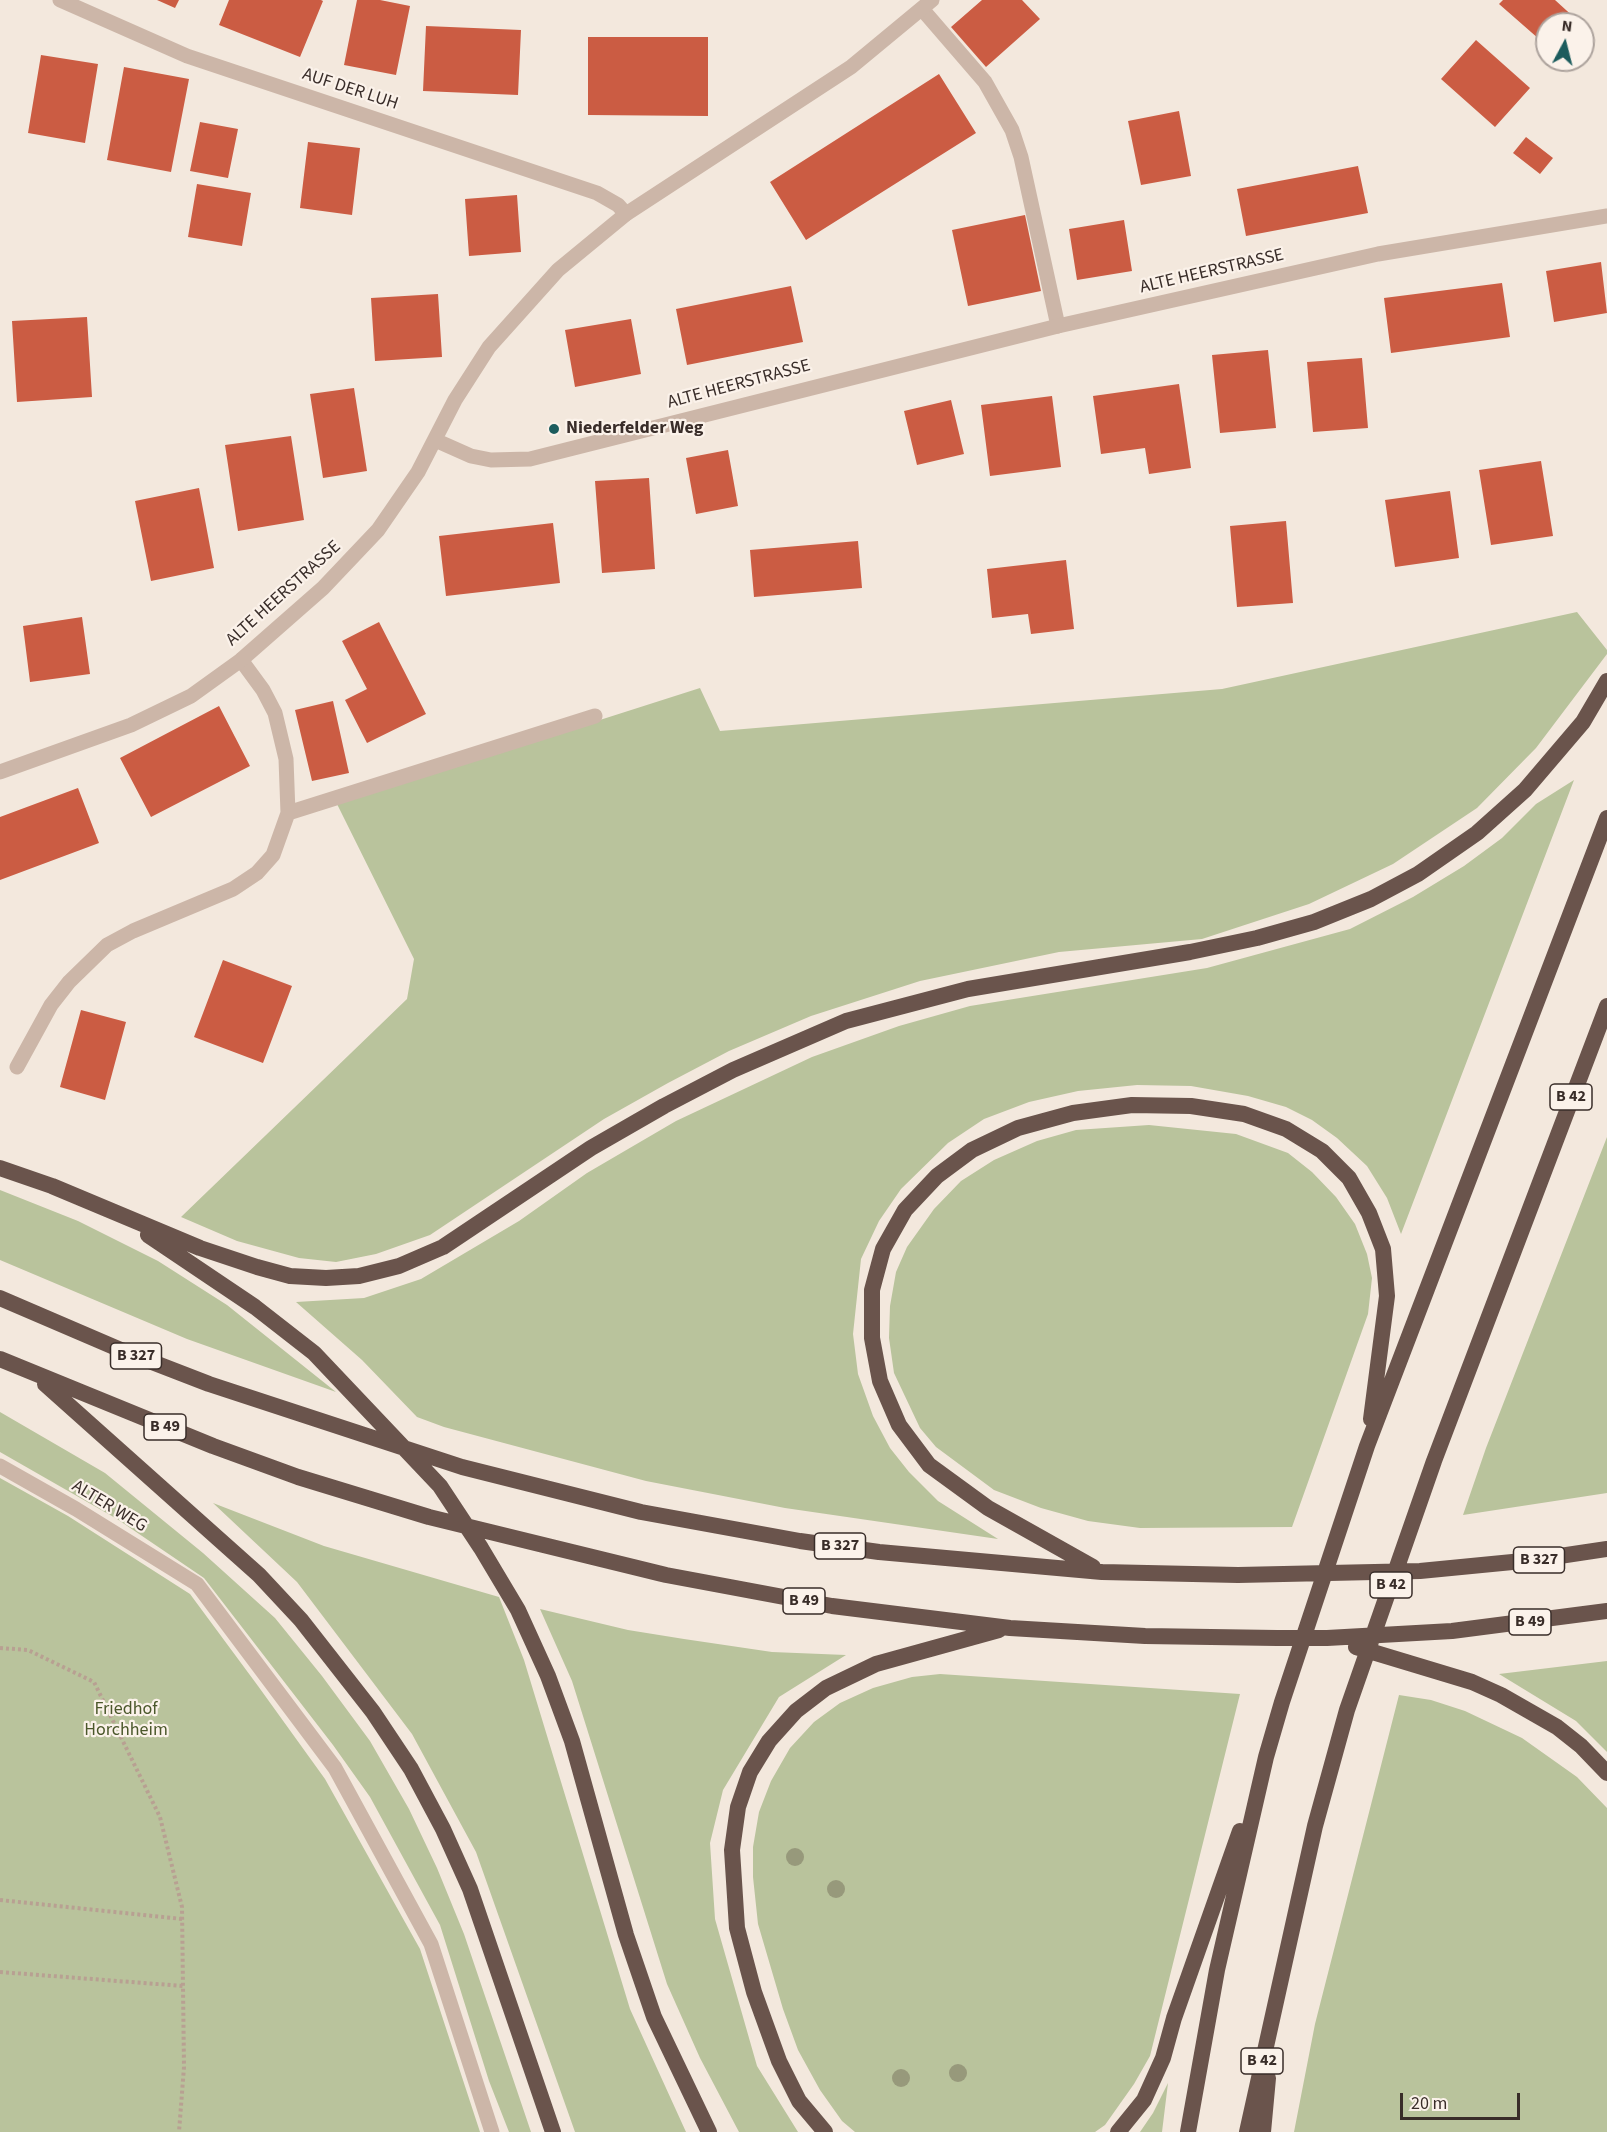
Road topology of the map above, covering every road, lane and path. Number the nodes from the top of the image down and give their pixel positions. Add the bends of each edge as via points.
1 (60, 0) edge
2 (927, 4) edge
3 (626, 214) junction
4 (1607, 216) edge
5 (1058, 326) junction
6 (435, 440) junction
7 (241, 660) junction
8 (1607, 681) edge
9 (595, 716) dead end
10 (0, 772) edge
11 (288, 813) junction
12 (1607, 818) edge
13 (1607, 1006) edge
14 (17, 1067) dead end
15 (0, 1168) edge
16 (104, 1208) junction
17 (0, 1298) edge
18 (0, 1359) edge
19 (33, 1374) junction
20 (1367, 1446) junction
21 (0, 1466) edge
22 (1607, 1549) edge
23 (1102, 1572) junction
24 (1607, 1611) edge
25 (1010, 1628) junction
26 (1327, 1638) junction
27 (0, 1648) edge
28 (1266, 1757) junction
29 (1607, 1773) edge
30 (0, 1900) edge
31 (182, 1919) junction
32 (0, 1972) edge
33 (183, 1986) junction
34 (1276, 1990) junction
35 (179, 2132) edge
36 (492, 2132) edge
37 (553, 2132) edge
38 (709, 2132) edge
39 (825, 2132) edge
40 (1118, 2132) edge
41 (1188, 2132) edge
42 (1247, 2132) edge
43 (1263, 2132) edge

1 - 3 street, AUF DER LUH via 187,56 597,193
2 - 3 street via 851,67
2 - 5 street via 1000,104 1012,130
3 - 6 street via 558,270 507,325 471,374
4 - 5 street, ALTE HEERSTRASSE via 1378,254
5 - 6 street, ALTE HEERSTRASSE via 531,459 490,460
6 - 7 street, ALTE HEERSTRASSE via 400,500 352,560
7 - 10 street, ALTE HEERSTRASSE via 191,696 131,725
7 - 11 street via 263,690 282,734
8 - 16 highway via 1583,722 1525,790 1477,832 1418,874 1371,899 1314,922 1257,938 968,988 846,1022 742,1065 664,1106 591,1148 443,1247 399,1266 359,1276 290,1276 200,1248
9 - 11 street
11 - 14 street via 273,855 257,873 233,889 133,930 88,962 51,1005
12 - 20 highway
13 - 34 highway, B 42 via 1434,1461 1347,1710
15 - 16 highway
16 - 38 highway via 178,1253 314,1353 440,1486 481,1548 518,1610 548,1676 572,1741 626,1935 654,2017
17 - 23 highway, B 327 via 121,1350 274,1407 462,1467 582,1499 857,1549
18 - 19 highway
19 - 25 highway, B 49 via 298,1477 429,1517 602,1561 832,1606
19 - 37 highway via 259,1575 301,1620 373,1712 411,1769 470,1889
20 - 23 highway via 1387,1296 1383,1249 1349,1178 1322,1151 1286,1130 1244,1114 1191,1106 1132,1105 1073,1113 1009,1132 972,1150 937,1176 905,1210 883,1249 872,1290 872,1338 880,1381 899,1425 929,1465 988,1508
20 - 28 highway
21 - 36 street, ALTER WEG via 197,1584 335,1768 431,1944
22 - 23 highway, B 327 via 1471,1567 1367,1573
24 - 26 highway, B 49 via 1452,1631
25 - 26 highway, B 49 via 1144,1636
25 - 39 highway via 908,1653 826,1688 776,1734 750,1772 738,1807 732,1850 737,1928 754,1992 779,2061 800,2101
26 - 29 highway via 1472,1682 1528,1709 1581,1746
27 - 31 path via 28,1650 94,1682 160,1817
28 - 40 highway via 1163,2058 1144,2100
28 - 41 highway via 1218,1970
30 - 31 path
31 - 33 path
32 - 33 path
33 - 35 path via 184,2067
34 - 42 highway, B 42
34 - 43 highway

